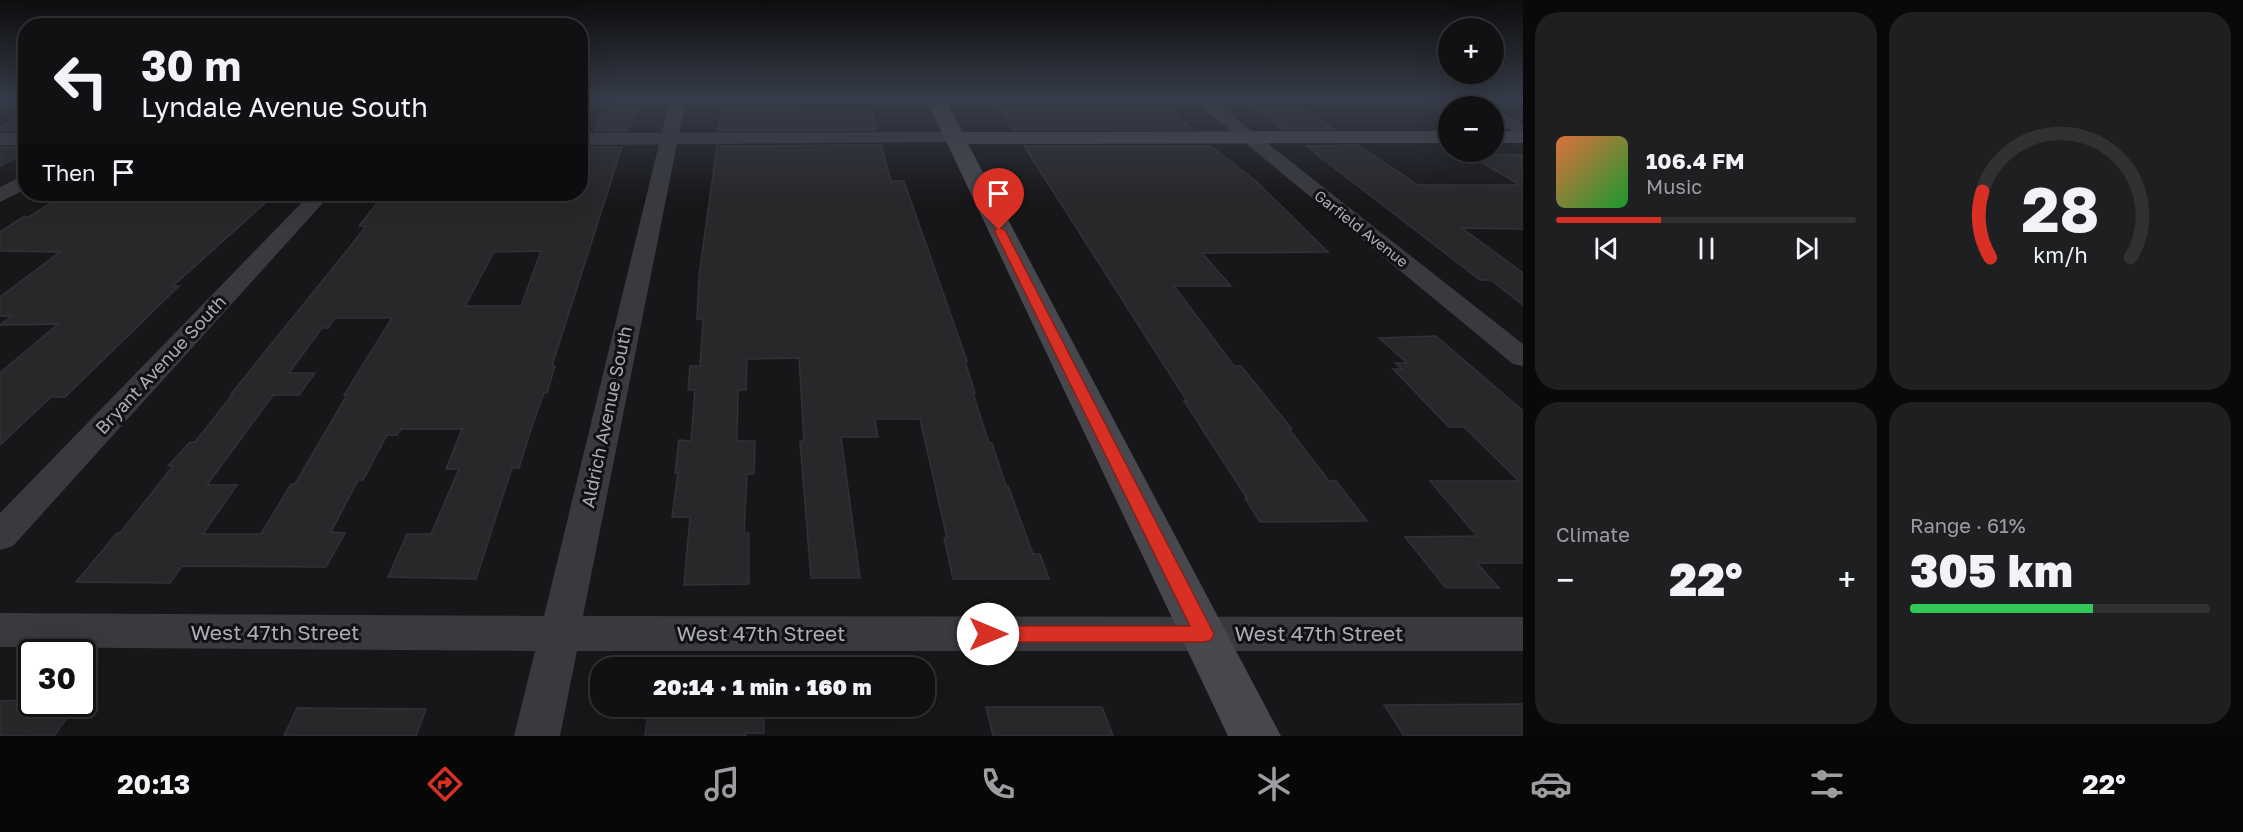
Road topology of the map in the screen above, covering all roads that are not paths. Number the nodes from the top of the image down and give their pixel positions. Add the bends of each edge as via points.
1 (669, 133) edge
2 (952, 133) edge
3 (1241, 133) edge
4 (1438, 137) edge
5 (1504, 137) edge
6 (1523, 137) edge
7 (0, 138) edge
8 (18, 138) edge
9 (954, 138) junction
10 (1247, 138) junction
11 (588, 139) edge
12 (668, 139) junction
13 (18, 185) edge
14 (0, 196) edge
15 (314, 201) edge
16 (1523, 358) edge
17 (0, 536) edge
18 (0, 630) edge
19 (559, 633) junction
20 (1204, 634) junction
21 (1523, 634) edge
22 (537, 736) edge
23 (1255, 736) edge

1 - 12 street, Aldrich Avenue South
2 - 9 main road
3 - 10 street, Garfield Avenue
4 - 10 main road
5 - 6 main road
7 - 8 street
9 - 10 main road
9 - 12 street
9 - 20 main road
10 - 16 street, Garfield Avenue
11 - 12 street
12 - 19 street, Aldrich Avenue South
13 - 14 street
15 - 17 street, Bryant Avenue South
18 - 19 street, West 47th Street
19 - 20 street, West 47th Street
19 - 22 street, Aldrich Avenue South
20 - 21 street, West 47th Street
20 - 23 main road

